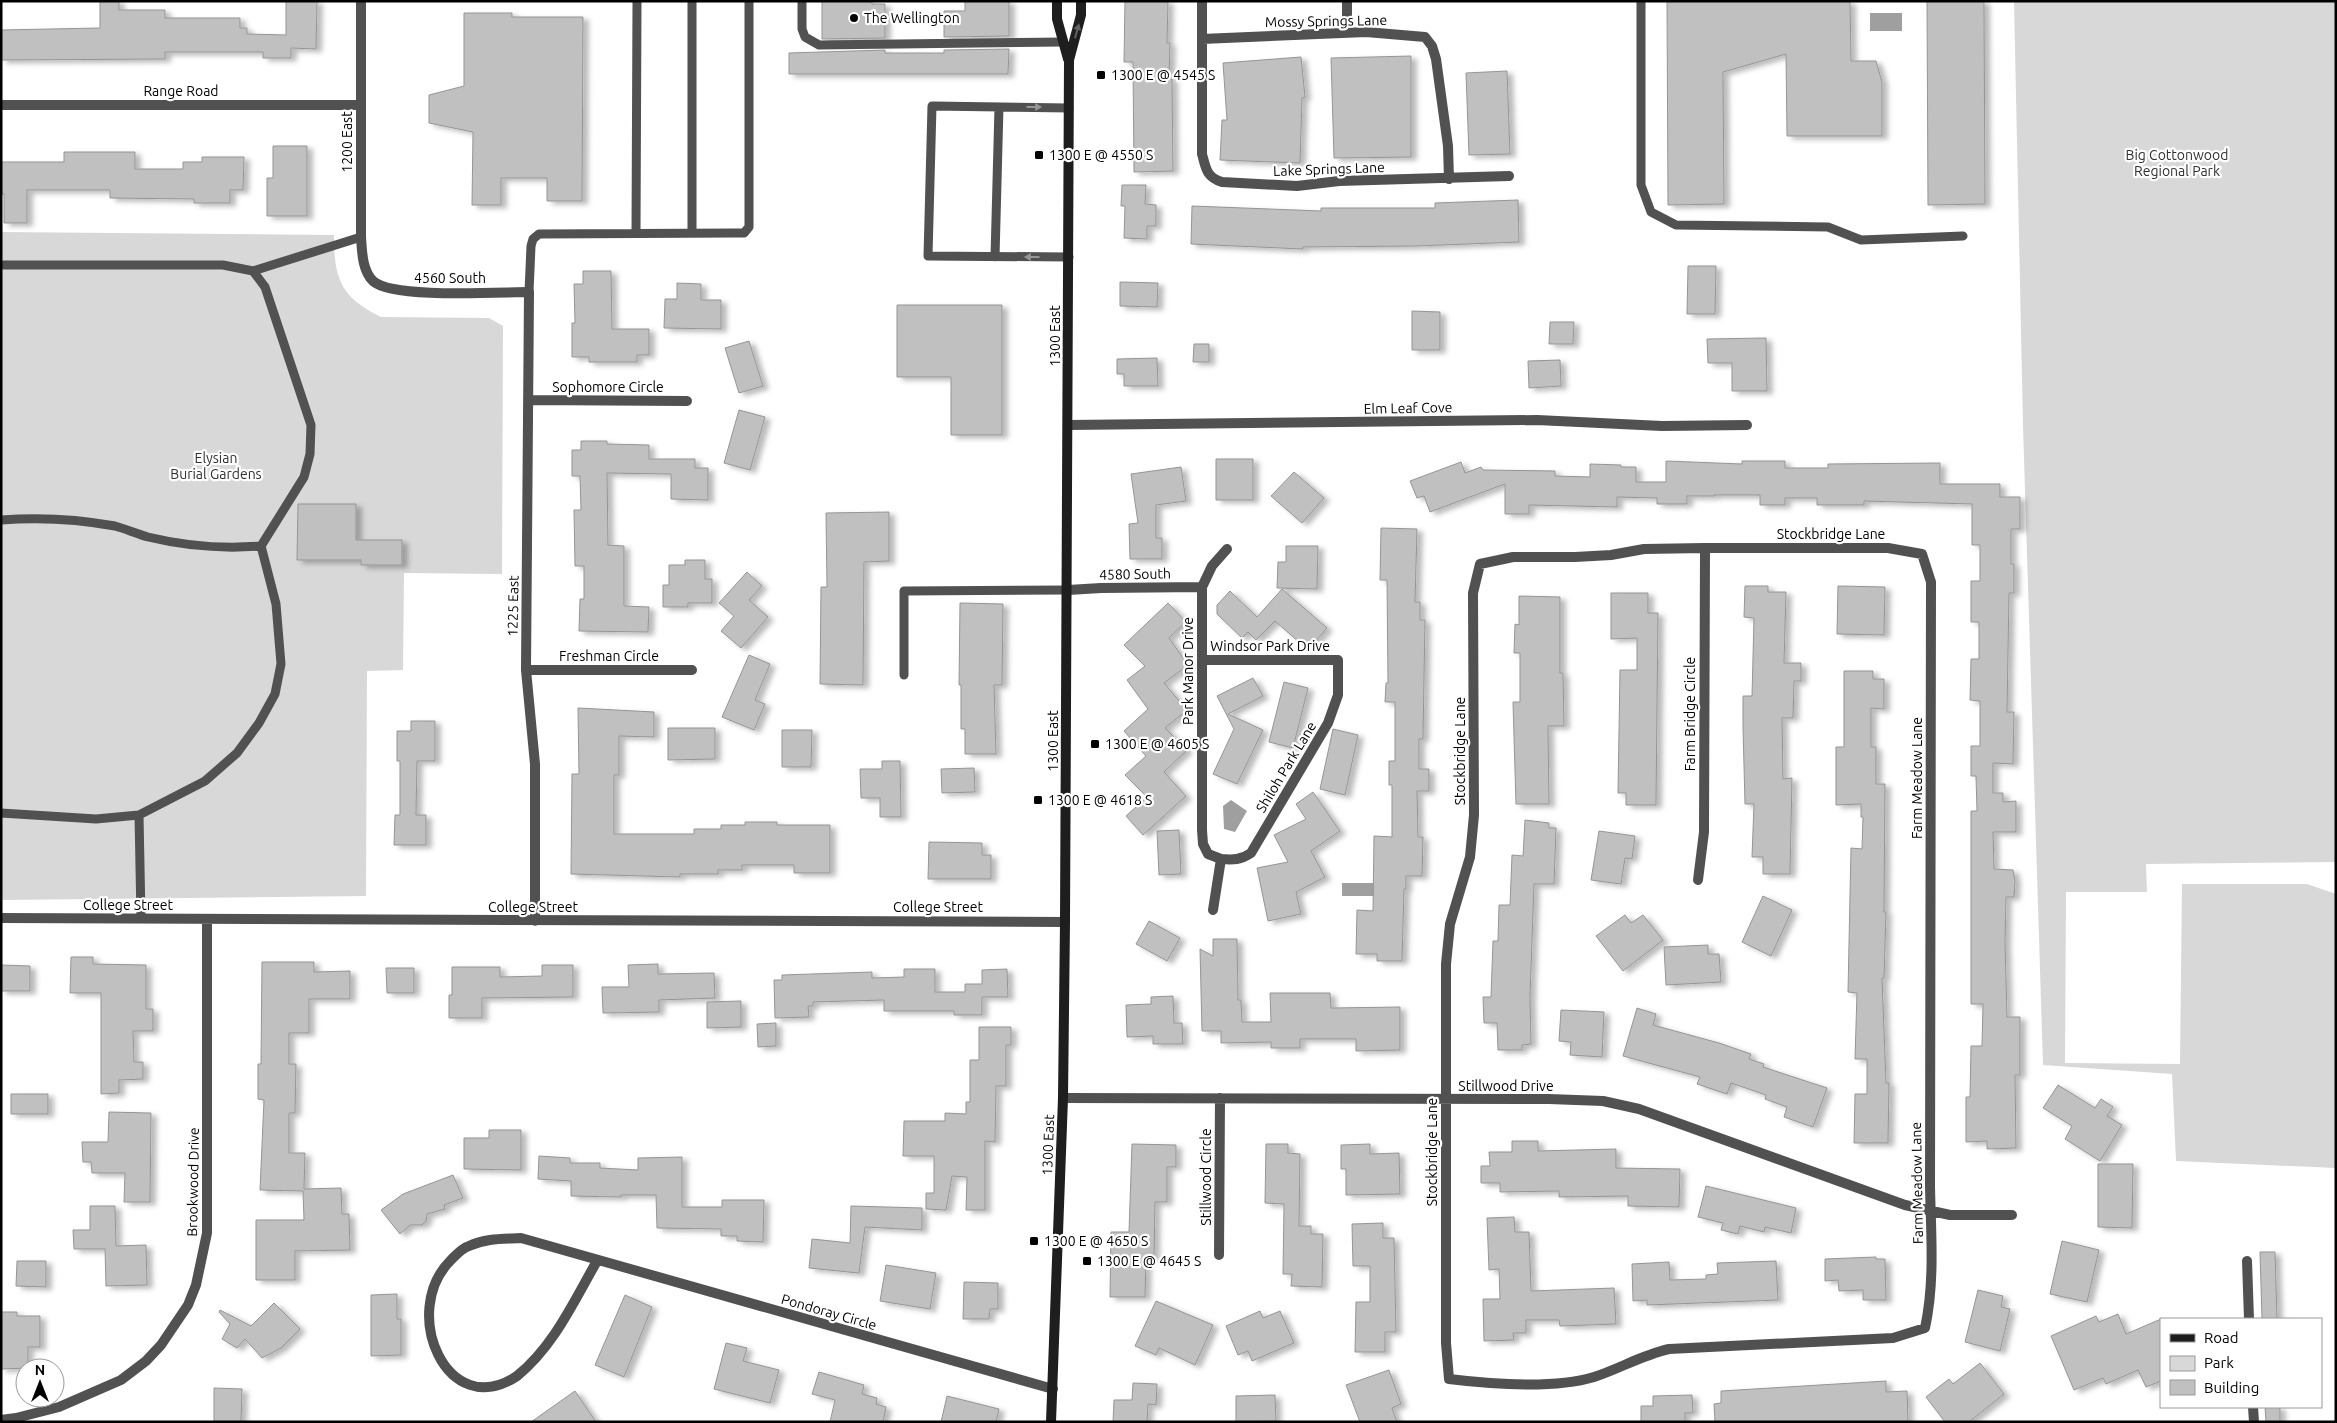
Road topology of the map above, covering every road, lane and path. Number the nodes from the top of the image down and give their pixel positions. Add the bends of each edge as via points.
1 (362, 1) edge
2 (637, 1) edge
3 (692, 1) edge
4 (749, 1) edge
5 (802, 1) edge
6 (1057, 1) edge
7 (1081, 1) edge
8 (1202, 1) edge
9 (1347, 1) edge
10 (1641, 1) edge
11 (1347, 32) junction
12 (1202, 39) junction
13 (1063, 42) junction
14 (1069, 60) junction
15 (1, 105) edge
16 (361, 105) junction
17 (1000, 107) junction
18 (1069, 108) junction
19 (1509, 176) dead end
20 (1449, 179) junction
21 (636, 233) junction
22 (692, 233) junction
23 (1963, 236) dead end
24 (360, 237) junction
25 (995, 257) junction
26 (1069, 257) junction
27 (1, 265) edge
28 (253, 271) junction
29 (373, 281) joint
30 (529, 292) junction
31 (529, 400) junction
32 (687, 401) dead end
33 (1068, 425) junction
34 (1747, 425) dead end
35 (1, 520) edge
36 (261, 546) junction
37 (1705, 548) junction
38 (1227, 549) dead end
39 (1922, 554) joint
40 (1202, 587) junction
41 (1068, 590) junction
42 (1202, 660) junction
43 (1338, 660) joint
44 (526, 670) junction
45 (692, 670) dead end
46 (904, 675) dead end
47 (1, 813) edge
48 (139, 815) junction
49 (1221, 859) junction
50 (1698, 880) dead end
51 (1213, 910) dead end
52 (1, 918) edge
53 (141, 918) junction
54 (207, 919) junction
55 (535, 921) junction
56 (1065, 922) junction
57 (1063, 1098) junction
58 (1220, 1098) junction
59 (1446, 1100) junction
60 (1930, 1212) junction
61 (2012, 1215) dead end
62 (1219, 1255) dead end
63 (597, 1261) junction
64 (2247, 1261) dead end
65 (2249, 1318) edge
66 (1449, 1379) joint
67 (1053, 1389) junction
68 (2253, 1408) edge
69 (1, 1420) edge
70 (1051, 1422) edge
71 (2254, 1422) edge

1 - 16 street, 1200 East
2 - 21 lane
3 - 22 lane
4 - 22 lane via 748,227 744,233
5 - 13 lane via 805,37 819,45
6 - 13 main road, 1300 East via 1057,19
14 -> 7 main road, 1300 East via 1081,15
8 - 12 street, Lake Springs Lane
9 - 11 street
10 - 23 lane via 1641,185 1651,212 1676,225 1828,227 1861,240
11 - 12 street, Mossy Springs Lane
11 - 20 street, Mossy Springs Lane via 1424,37 1432,46 1448,146
12 - 20 street, Lake Springs Lane via 1202,154 1207,174 1213,180 1297,186 1339,181
13 - 14 main road, 1300 East
14 - 18 main road, 1300 East
15 - 16 street, Range Road
16 - 24 street, 1200 East
17 -> 18 lane
17 - 25 lane
17 - 25 lane via 932,106 928,256
18 - 26 main road, 1300 East
19 - 20 street, Lake Springs Lane
21 - 22 lane
21 - 30 lane via 539,234 533,238 531,246
24 - 28 lane
24 - 29 street, 1200 East via 364,264
26 -> 25 lane
26 - 33 main road, 1300 East
27 - 28 lane via 223,265
28 - 36 lane via 265,287 311,425 310,454 304,477
29 - 30 street, 4560 South via 390,289 411,292
30 - 31 street, 1225 East
31 - 32 street, Sophomore Circle
31 - 44 street, 1225 East
33 - 34 street, Elm Leaf Cove via 1537,420 1662,426
33 - 41 main road, 1300 East
35 - 36 lane via 78,521 187,544 231,548
36 - 48 lane via 276,604 281,664 276,694 260,723 237,753 205,781
37 - 39 street, Stockbridge Lane via 1888,548
37 - 50 street, Farm Bridge Circle via 1704,832
37 - 59 street, Stockbridge Lane via 1644,549 1575,557 1513,557 1480,564 1473,593 1474,815 1470,857 1450,924 1446,964
38 - 40 street, Park Manor Drive via 1212,566
39 - 60 street, Farm Meadow Lane via 1931,582
40 - 41 street, 4580 South
40 - 42 street, Park Manor Drive
41 - 46 lane via 904,591
41 - 56 main road, 1300 East
42 - 43 street, Windsor Park Drive
42 - 49 street, Park Manor Drive via 1203,844 1208,854
43 - 49 street, Shiloh Park Lane via 1338,696 1328,723 1251,853 1235,860
44 - 45 street, Freshman Circle
44 - 55 street, 1225 East via 535,764
47 - 48 lane via 96,819
48 - 53 lane
49 - 51 street
52 - 53 street, College Street
53 - 54 street, College Street
54 - 55 street, College Street
54 - 69 street, Brookwood Drive via 207,1233 196,1285 188,1305 146,1361 121,1380 59,1407
55 - 56 street, College Street
56 - 57 main road, 1300 East
57 - 58 street, Stillwood Drive
57 - 67 main road, 1300 East
58 - 59 street, Stillwood Drive
58 - 62 street, Stillwood Circle
59 - 60 street, Stillwood Drive via 1603,1101 1639,1109
59 - 66 street, Stockbridge Lane via 1446,1343
60 - 61 street, Stillwood Drive
60 - 66 street, Farm Meadow Lane via 1930,1302 1925,1328 1894,1338 1669,1349 1592,1377 1559,1382 1484,1383
63 - 63 street, Pondoray Circle via 549,1343 516,1376 501,1385 483,1389 464,1386 449,1377 438,1360 430,1332 428,1307 439,1272 467,1246 489,1239 521,1238
63 - 67 street, Pondoray Circle
64 - 65 street
67 - 70 main road, 1300 East
68 - 71 street

